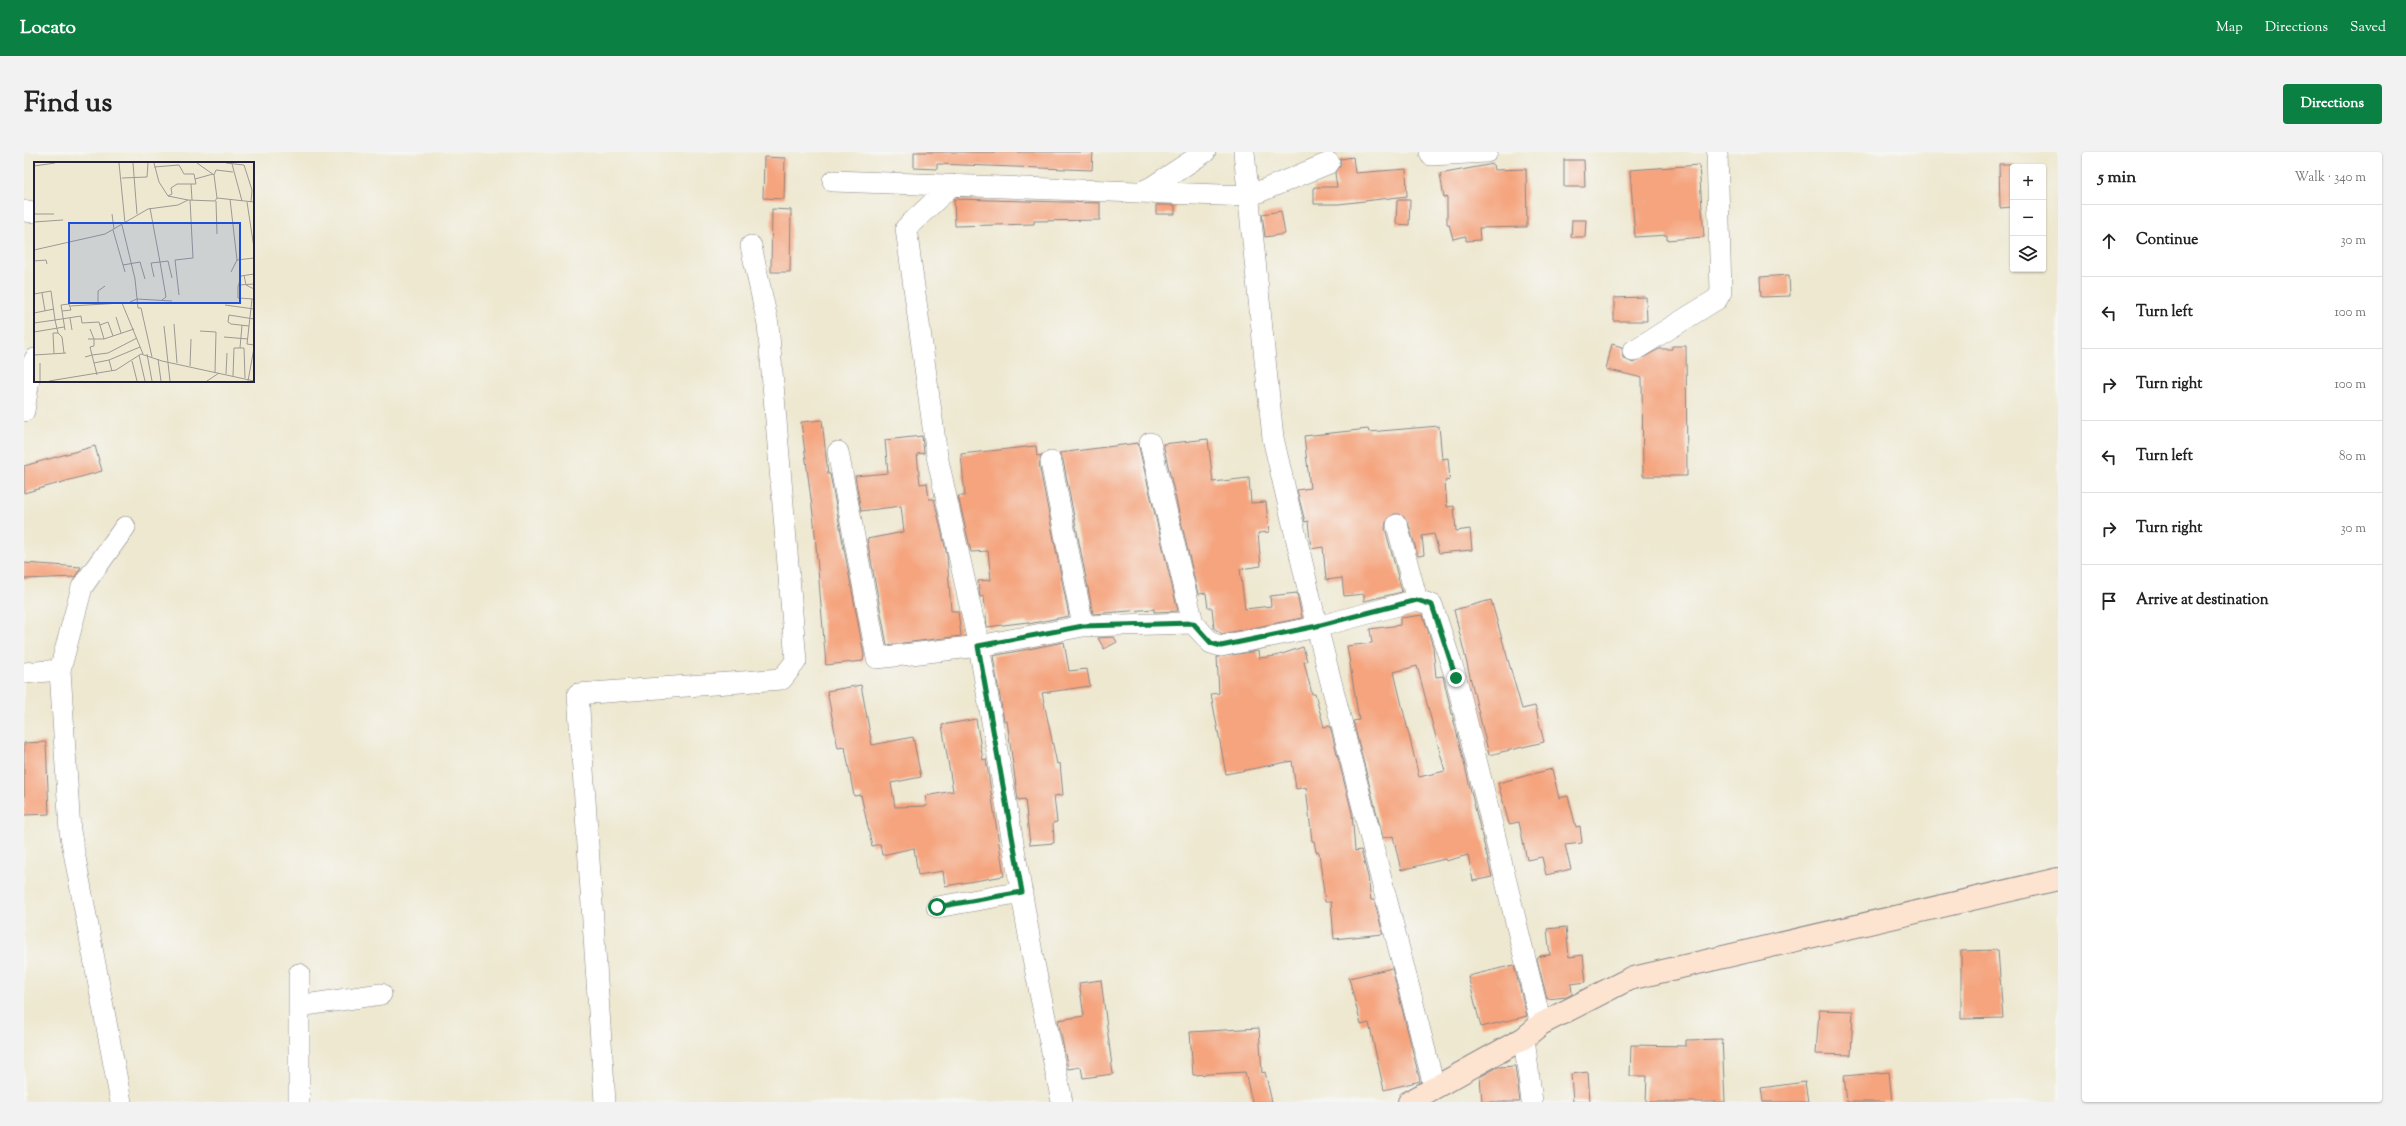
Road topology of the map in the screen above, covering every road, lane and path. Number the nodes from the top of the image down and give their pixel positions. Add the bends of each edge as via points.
1 (1205, 152) edge
2 (1244, 152) edge
3 (1430, 152) edge
4 (1487, 152) edge
5 (1717, 152) edge
6 (1329, 163) dead end
7 (833, 181) dead end
8 (952, 185) junction
9 (1141, 192) junction
10 (1249, 196) junction
11 (24, 211) edge
12 (34, 212) edge
13 (751, 246) dead end
14 (1632, 351) dead end
15 (30, 364) edge
16 (24, 411) edge
17 (1150, 443) dead end
18 (838, 452) dead end
19 (1051, 462) dead end
20 (1397, 525) dead end
21 (125, 527) dead end
22 (1417, 600) junction
23 (1193, 623) junction
24 (1083, 626) junction
25 (1317, 626) junction
26 (978, 646) junction
27 (60, 670) junction
28 (24, 673) edge
29 (2058, 879) edge
30 (1022, 892) junction
31 (937, 907) dead end
32 (299, 974) dead end
33 (381, 994) dead end
34 (299, 1006) junction
35 (1541, 1024) junction
36 (1524, 1038) junction
37 (1434, 1086) junction
38 (121, 1102) edge
39 (299, 1102) edge
40 (604, 1102) edge
41 (1062, 1102) edge
42 (1409, 1102) edge
43 (1532, 1102) edge

1 - 9 street
2 - 10 street
3 - 4 street via 1431,155
5 - 14 street via 1721,292 1717,299
6 - 10 street
7 - 8 street
8 - 9 street
8 - 26 street via 906,228 937,456
9 - 10 street
10 - 25 street via 1273,438
11 - 12 street
13 - 40 street via 768,324 796,661 782,679 578,694
15 - 16 street
17 - 23 street
18 - 26 street via 877,658
19 - 24 street
20 - 22 street
21 - 27 street via 82,587
22 - 25 street
22 - 35 street via 1432,605 1456,678
23 - 24 street
23 - 25 street via 1211,643 1221,646
24 - 26 street
25 - 37 street
26 - 30 street
27 - 28 street
27 - 38 street via 70,831
29 - 35 street via 1629,979
30 - 31 street
30 - 41 street
32 - 34 street
33 - 34 street
34 - 39 street
35 - 36 street
36 - 37 street
36 - 43 street
37 - 42 street

